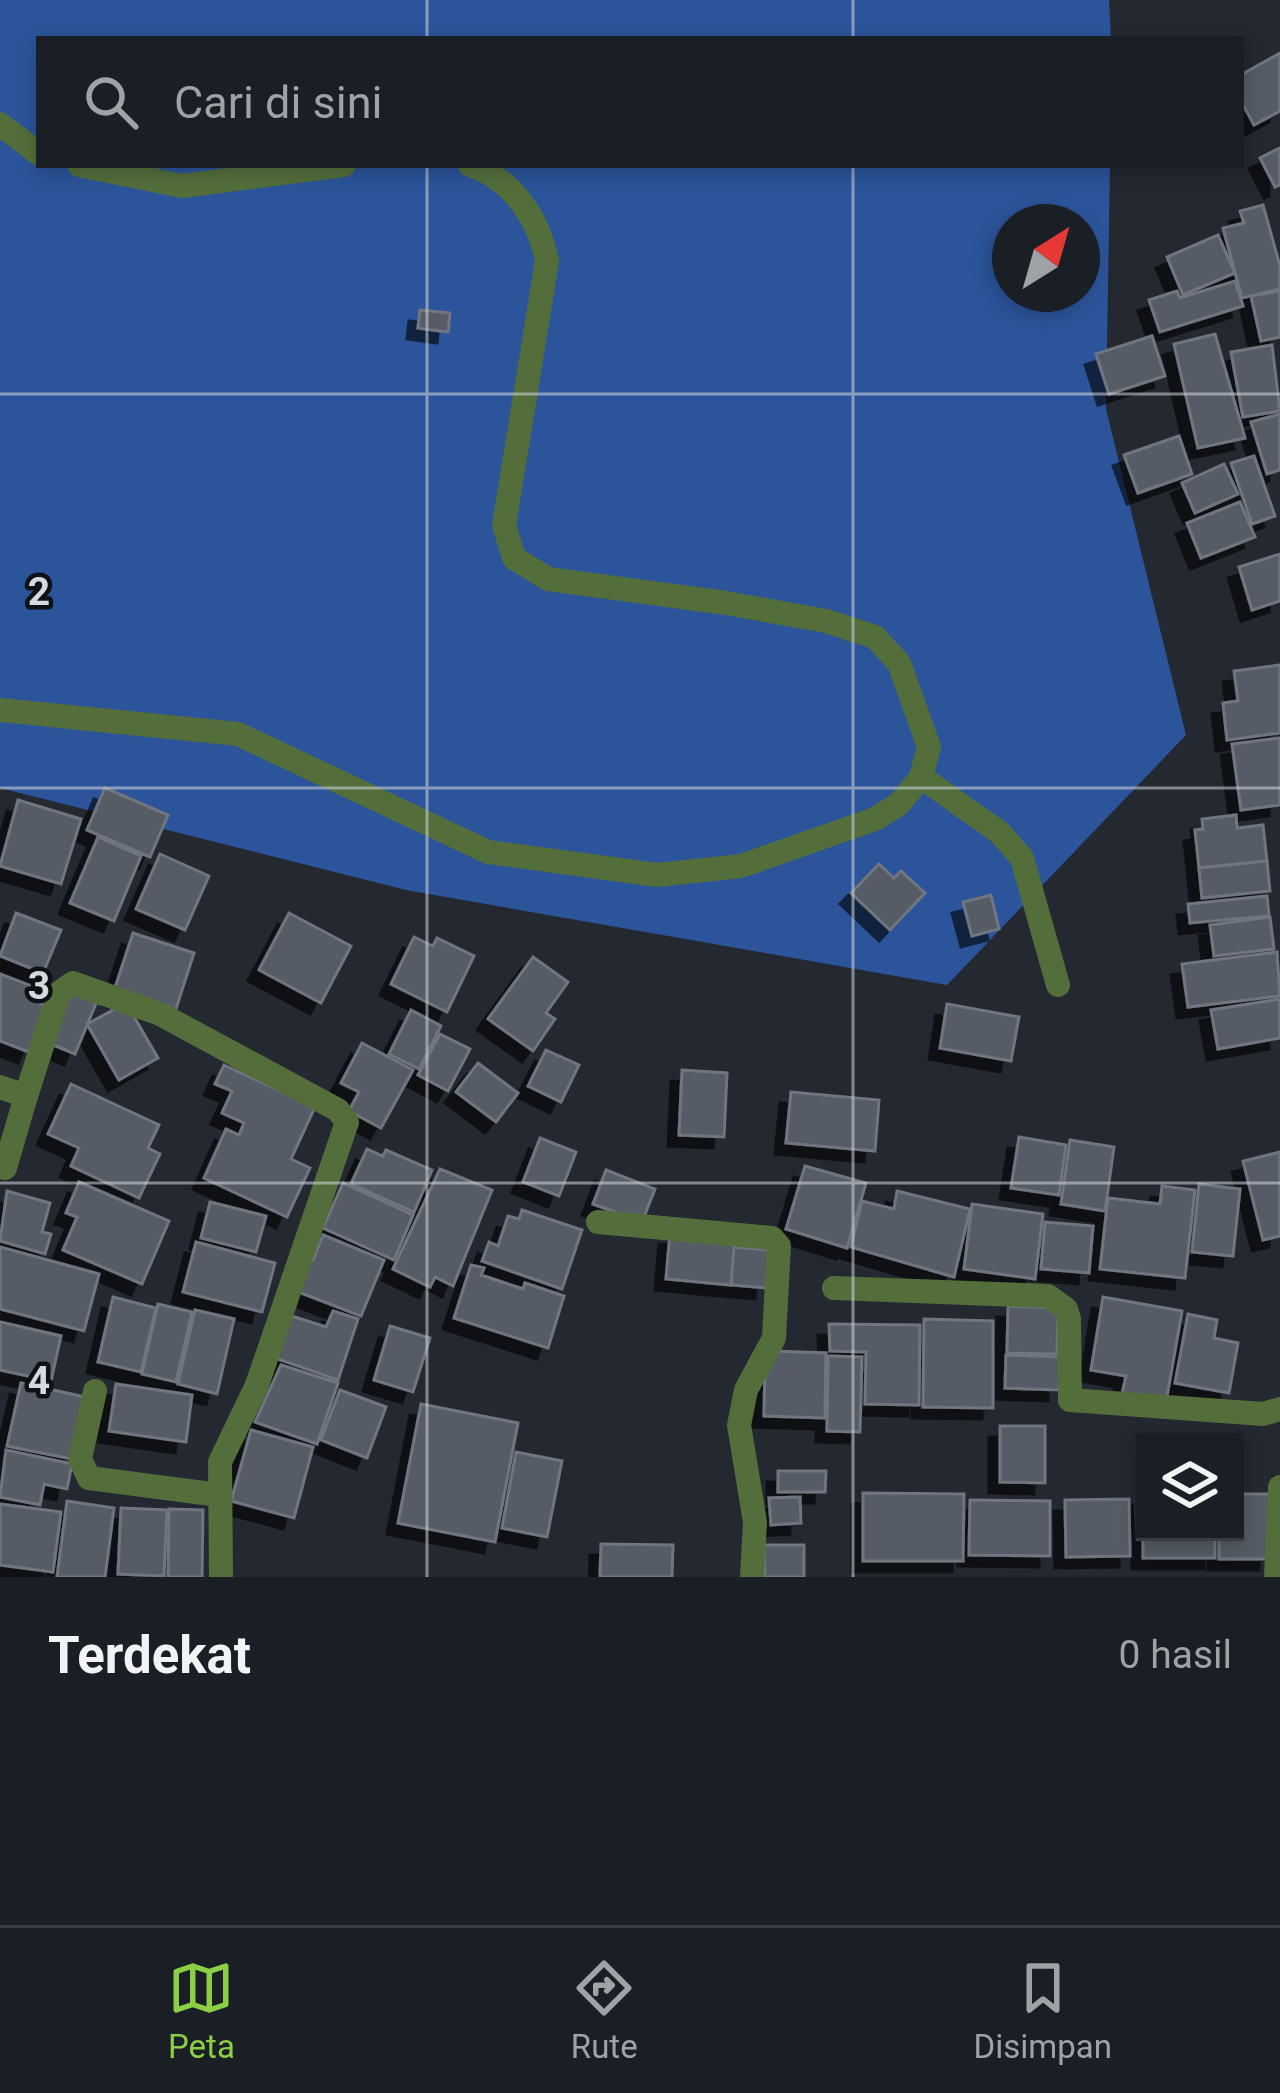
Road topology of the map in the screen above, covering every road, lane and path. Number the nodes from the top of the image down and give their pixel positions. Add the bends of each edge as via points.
1 (0, 124) edge
2 (36, 152) edge
3 (94, 168) edge
4 (320, 168) edge
5 (474, 168) edge
6 (0, 710) edge
7 (921, 777) junction
8 (1058, 985) dead end
9 (0, 1087) edge
10 (26, 1096) junction
11 (5, 1168) dead end
12 (598, 1222) dead end
13 (834, 1288) dead end
14 (94, 1391) dead end
15 (1280, 1409) edge
16 (1280, 1487) edge
17 (219, 1495) junction
18 (221, 1577) edge
19 (752, 1577) edge
20 (1276, 1577) edge

1 - 2 street
3 - 4 street via 182,185
5 - 7 street via 526,207 548,261 504,525 514,558 548,579 726,602 875,637 899,663 928,747
6 - 7 street via 238,734 488,852 657,875 741,866 875,818
7 - 8 street via 1022,858
9 - 10 street
10 - 11 street
10 - 17 street via 59,993 74,983 176,1022 347,1122 257,1384 223,1453
12 - 19 street via 772,1238 779,1246 774,1338 746,1390 740,1424 755,1522
13 - 15 street via 1048,1296 1069,1319 1070,1400
14 - 17 street via 80,1459 88,1478
16 - 20 street
17 - 18 street

